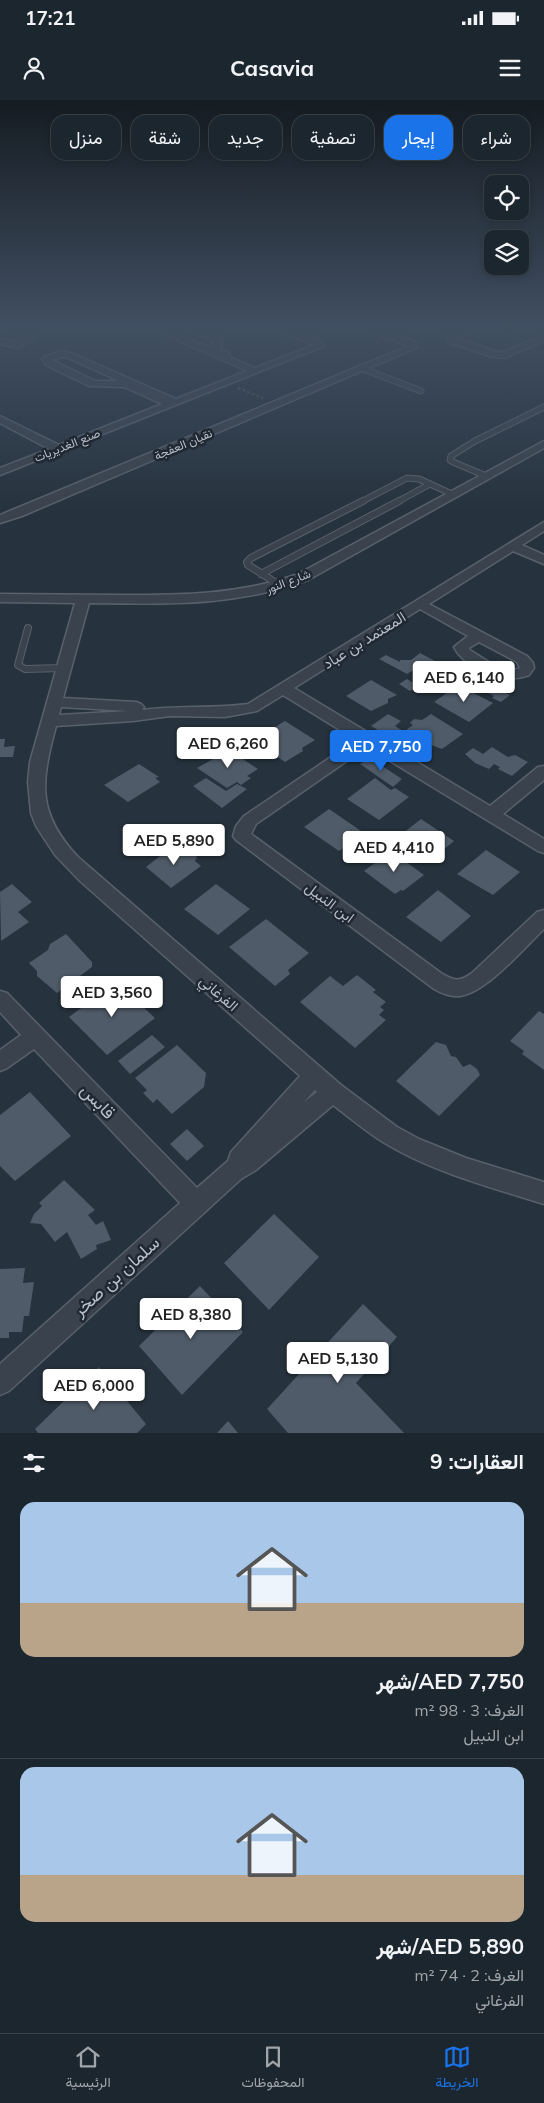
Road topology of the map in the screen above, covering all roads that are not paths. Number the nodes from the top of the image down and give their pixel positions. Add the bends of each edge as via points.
1 (138, 389) edge
2 (207, 389) edge
3 (312, 389) edge
4 (416, 389) edge
5 (421, 391) dead end
6 (172, 403) junction
7 (544, 407) edge
8 (0, 420) edge
9 (0, 427) edge
10 (544, 444) edge
11 (55, 450) junction
12 (544, 453) edge
13 (0, 472) edge
14 (486, 476) junction
15 (430, 484) junction
16 (458, 495) junction
17 (0, 519) edge
18 (544, 526) edge
19 (514, 546) junction
20 (544, 560) edge
21 (261, 574) junction
22 (281, 586) junction
23 (0, 598) edge
24 (82, 603) junction
25 (420, 604) junction
26 (0, 607) edge
27 (28, 628) dead end
28 (478, 636) dead end
29 (64, 668) junction
30 (284, 690) junction
31 (51, 711) junction
32 (366, 740) junction
33 (544, 771) edge
34 (491, 815) junction
35 (544, 847) edge
36 (544, 917) edge
37 (0, 1000) edge
38 (36, 1036) junction
39 (0, 1062) edge
40 (314, 1076) junction
41 (333, 1092) junction
42 (233, 1172) junction
43 (544, 1193) edge
44 (196, 1203) junction
45 (0, 1382) edge

1 - 6 street
2 - 6 street, صنع الغديريات
3 - 17 street, نقيان العفجة
4 - 5 lane
6 - 11 street, صنع الغديريات
7 - 14 lane via 451,456 453,462
8 - 11 street
9 - 11 street via 9,428
10 - 14 street, شارع النور
11 - 13 street, صنع الغديريات
12 - 16 street, شارع النور
14 - 16 street, شارع النور
15 - 16 lane
15 - 21 lane
15 - 21 lane via 407,478 259,553 247,562
16 - 22 street, شارع النور via 304,577
16 - 24 street, شارع النور via 311,582 267,599 216,606
18 - 19 street, المعتمد بن عباد
19 - 20 street
19 - 25 street, المعتمد بن عباد
21 - 22 lane
22 - 24 street, شارع النور via 216,599
23 - 24 street, شارع النور
24 - 26 street, شارع النور
24 - 29 street, الفرغاني
25 - 28 street
25 - 30 street, المعتمد بن عباد
27 - 29 lane via 18,665 25,669
29 - 31 street, الفرغاني
30 - 31 street, المعتمد بن عباد via 252,708 238,711 170,711 133,716
30 - 32 street
31 - 40 street, الفرغاني via 38,762 36,796 42,820 54,843 86,876
32 - 34 street
32 - 36 street, ابن النبيل via 250,820 242,836 434,980 456,989 468,987 479,979
33 - 34 street
34 - 35 street
37 - 38 street, قابس
38 - 39 street
38 - 44 street, قابس
40 - 41 street, الفرغاني
40 - 42 street, سلمان بن صخر via 246,1151
41 - 42 street, سلمان بن صخر
41 - 43 street, الفرغاني via 410,1146 464,1168
42 - 44 street, سلمان بن صخر
44 - 45 street, سلمان بن صخر

